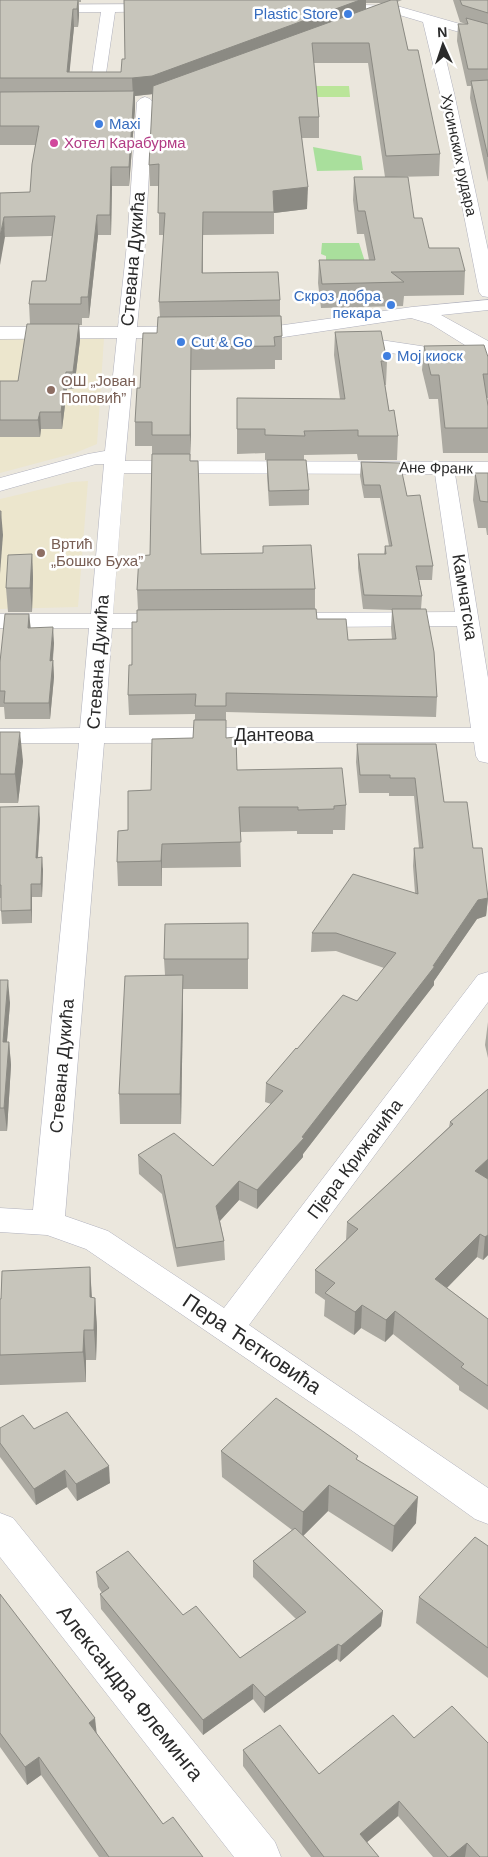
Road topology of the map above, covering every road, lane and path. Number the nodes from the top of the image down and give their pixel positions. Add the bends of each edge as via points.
1 (416, 2) dead end
2 (133, 4) edge
3 (109, 8) junction
4 (172, 8) edge
5 (318, 8) edge
6 (0, 9) edge
7 (397, 10) junction
8 (429, 19) junction
9 (361, 23) edge
10 (488, 36) edge
11 (98, 80) edge
12 (447, 93) junction
13 (463, 93) dead end
14 (145, 102) dead end
15 (470, 210) junction
16 (488, 210) edge
17 (488, 292) edge
18 (488, 305) edge
19 (412, 312) junction
20 (361, 320) junction
21 (276, 332) junction
22 (459, 332) junction
23 (0, 333) edge
24 (126, 333) junction
25 (366, 344) junction
26 (486, 350) edge
27 (416, 352) junction
28 (114, 462) junction
29 (444, 468) junction
30 (488, 468) edge
31 (0, 485) edge
32 (468, 619) junction
33 (284, 620) edge
34 (100, 621) junction
35 (196, 621) edge
36 (0, 622) edge
37 (0, 736) edge
38 (92, 736) junction
39 (487, 742) edge
40 (486, 987) edge
41 (0, 1220) edge
42 (48, 1222) junction
43 (228, 1328) junction
44 (488, 1508) edge
45 (0, 1529) edge
46 (260, 1857) edge

1 - 7 street
2 - 3 street
2 - 4 street
3 - 6 street
3 - 11 street
5 - 7 street
7 - 8 street
7 - 9 street
8 - 10 street
8 - 12 street, Хусинских рудара
12 - 13 street
12 - 15 street, Хусинских рудара
14 - 24 street, Стевана Дукића via 136,244
15 - 16 street
15 - 17 street, Хусинских рудара
18 - 19 street
19 - 20 street
19 - 22 street
20 - 21 street
20 - 25 street via 354,324 352,330
21 - 24 street
21 - 25 street
22 - 26 street
22 - 27 street via 456,341 448,346
23 - 24 street
24 - 28 street, Стевана Дукића
25 - 27 street
26 - 27 street
28 - 29 street, Ане Франк
28 - 31 street, Ане Франк via 95,458
28 - 34 street, Стевана Дукића
29 - 30 street, Ане Франк
29 - 32 street, Камчатска
32 - 33 street
32 - 39 street, Камчатска
34 - 35 street
34 - 36 street
34 - 38 street, Стевана Дукића
37 - 38 street, Дантеова
38 - 39 street, Дантеова
38 - 42 street, Стевана Дукића
40 - 43 street, Пјера Крижанића
41 - 42 street, Пера Ћетковића
42 - 43 street, Пера Ћетковића via 97,1240
43 - 44 street, Пера Ћетковића
45 - 46 street, Александра Флеминга

